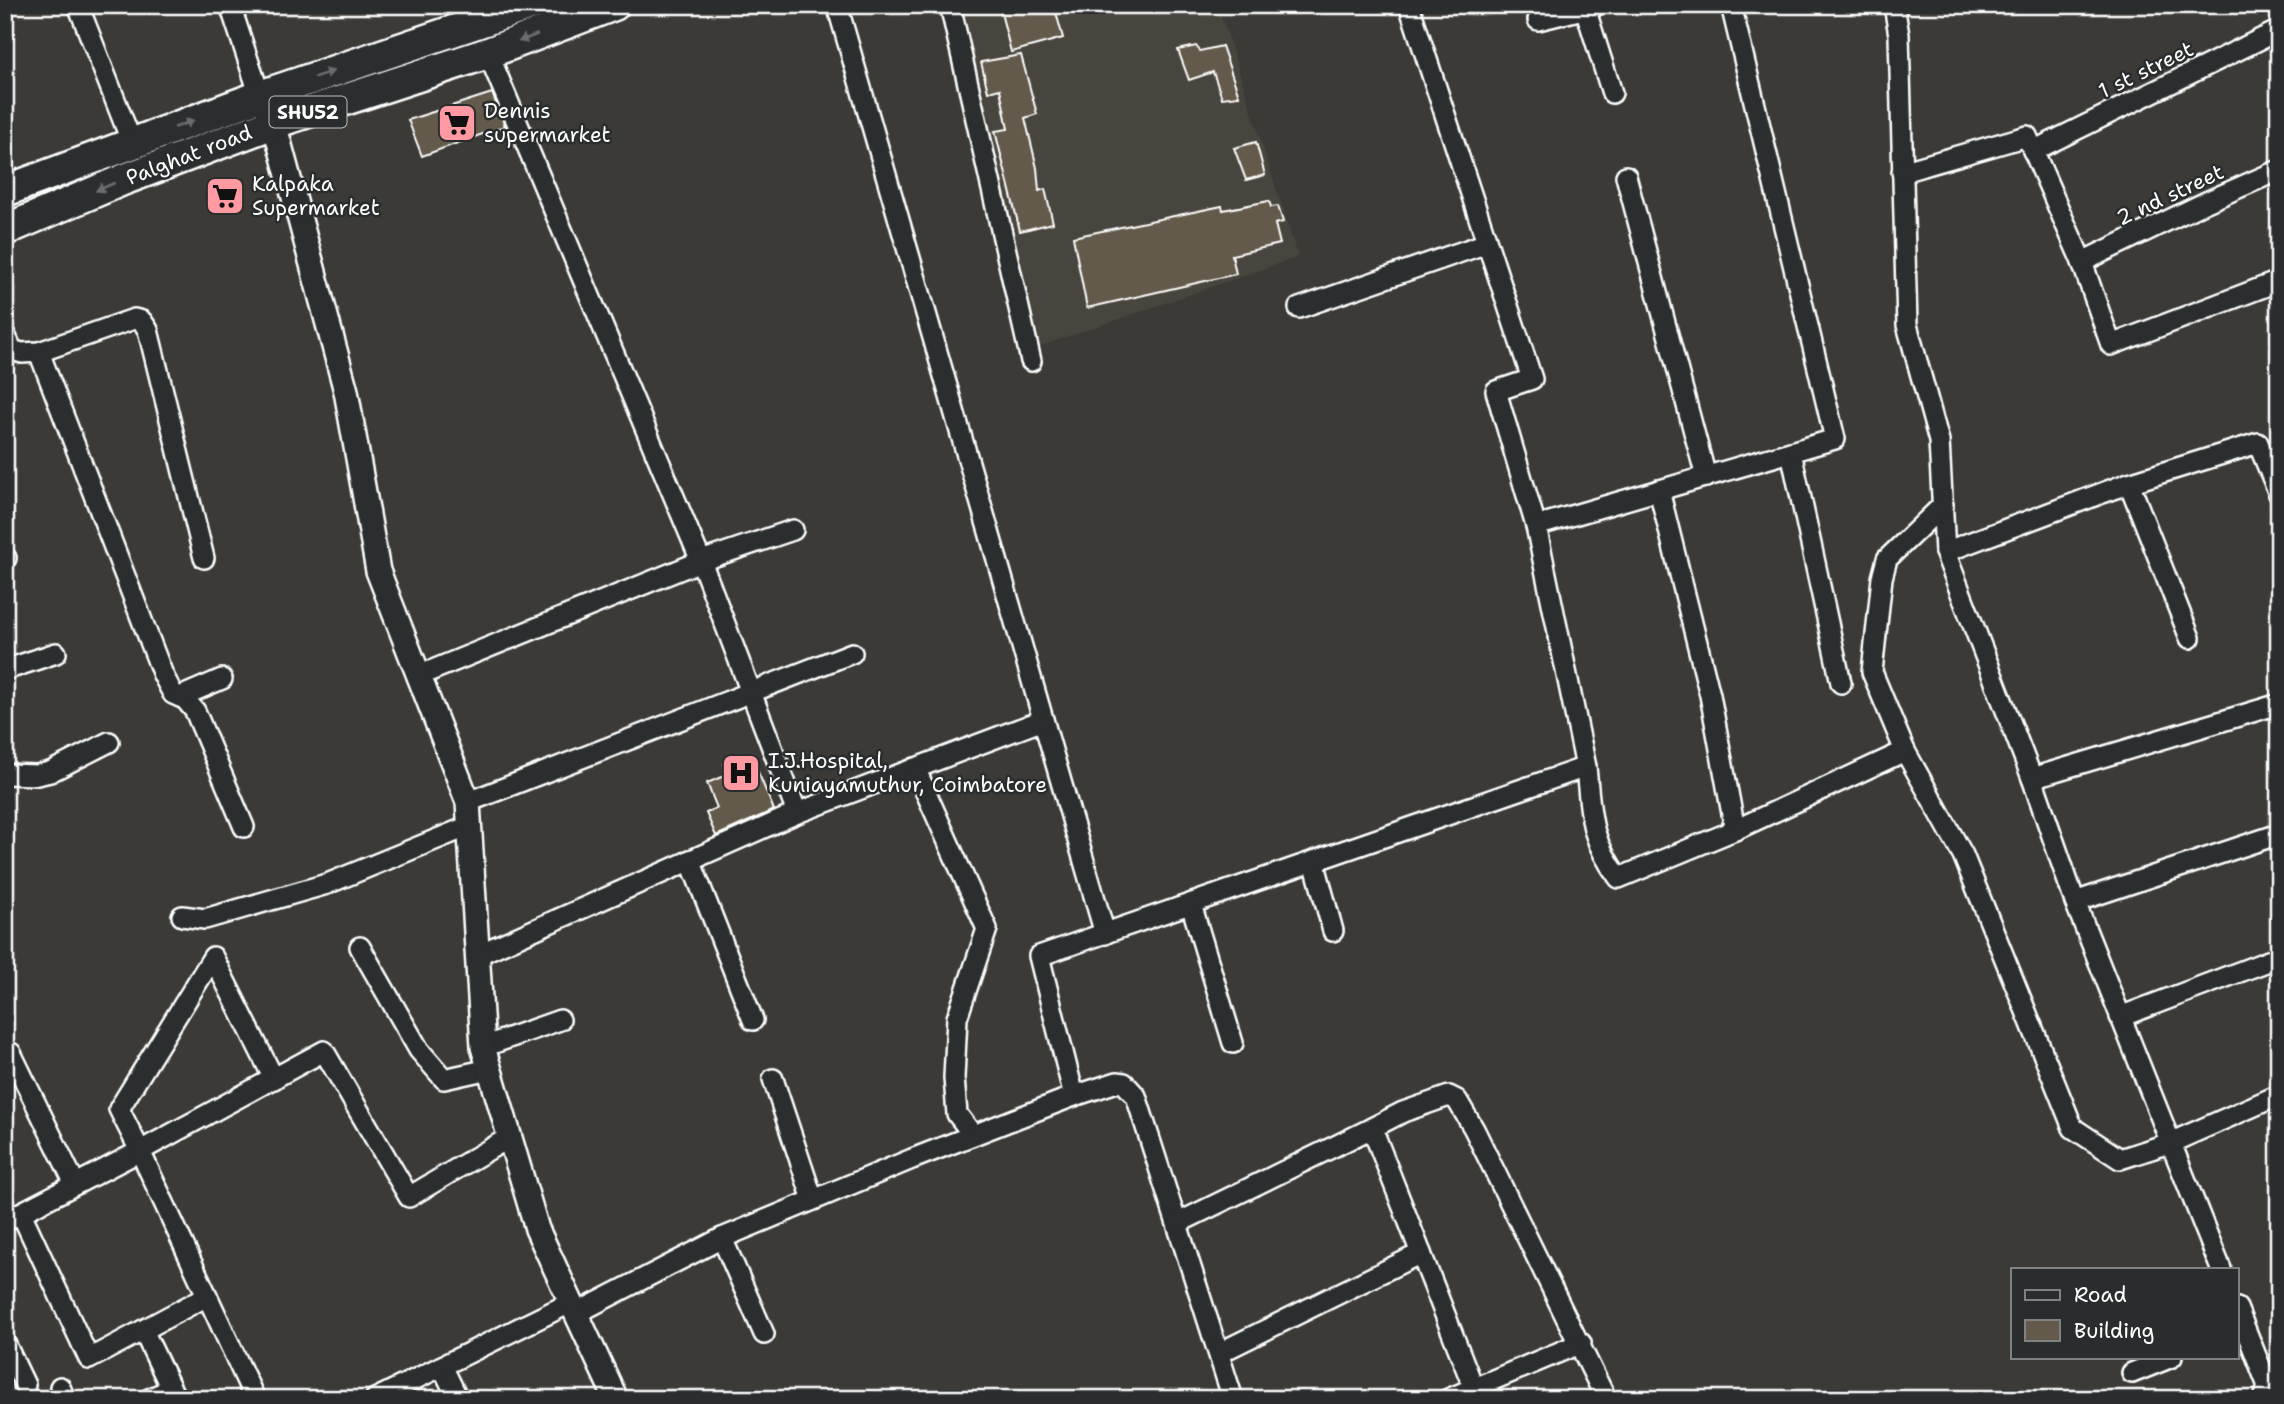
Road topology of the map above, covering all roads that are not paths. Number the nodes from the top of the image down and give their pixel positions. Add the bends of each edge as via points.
1 (78, 5) edge
2 (230, 5) edge
3 (530, 5) edge
4 (614, 5) edge
5 (837, 5) edge
6 (950, 5) edge
7 (1409, 5) edge
8 (1731, 5) edge
9 (1894, 5) edge
10 (1590, 7) edge
11 (1538, 20) dead end
12 (2279, 30) edge
13 (488, 53) junction
14 (1612, 93) dead end
15 (260, 96) junction
16 (274, 123) junction
17 (132, 144) junction
18 (2033, 151) junction
19 (2279, 170) edge
20 (1902, 172) junction
21 (1626, 176) dead end
22 (5, 191) edge
23 (5, 230) edge
24 (1487, 243) junction
25 (2082, 262) junction
26 (2279, 281) edge
27 (1299, 308) dead end
28 (5, 334) edge
29 (40, 352) junction
30 (1031, 361) dead end
31 (1791, 452) junction
32 (1706, 477) junction
33 (2129, 483) junction
34 (1659, 490) junction
35 (2279, 495) edge
36 (1943, 505) junction
37 (1536, 526) junction
38 (793, 530) dead end
39 (1945, 552) junction
40 (204, 558) dead end
41 (701, 561) junction
42 (2190, 638) dead end
43 (56, 653) dead end
44 (852, 653) dead end
45 (5, 670) edge
46 (418, 676) junction
47 (222, 679) dead end
48 (1841, 683) dead end
49 (751, 692) junction
50 (180, 697) junction
51 (2279, 704) edge
52 (1043, 720) junction
53 (109, 742) dead end
54 (1905, 751) junction
55 (1586, 767) junction
56 (915, 768) junction
57 (5, 774) edge
58 (2032, 778) junction
59 (468, 802) junction
60 (797, 813) junction
61 (469, 826) junction
62 (244, 827) dead end
63 (1735, 830) junction
64 (2279, 834) edge
65 (690, 860) junction
66 (1314, 861) junction
67 (2075, 902) junction
68 (1191, 904) junction
69 (182, 916) dead end
70 (1334, 931) dead end
71 (1105, 934) junction
72 (360, 947) dead end
73 (477, 955) junction
74 (2279, 957) edge
75 (2120, 1017) junction
76 (560, 1020) dead end
77 (753, 1020) dead end
78 (1233, 1043) dead end
79 (11, 1053) dead end
80 (486, 1058) junction
81 (274, 1079) junction
82 (773, 1079) dead end
83 (2279, 1095) edge
84 (1074, 1096) junction
85 (1372, 1128) junction
86 (974, 1135) junction
87 (510, 1138) junction
88 (2170, 1143) junction
89 (140, 1151) junction
90 (75, 1184) junction
91 (813, 1200) junction
92 (13, 1217) edge
93 (1178, 1223) junction
94 (723, 1238) junction
95 (1421, 1253) junction
96 (2221, 1268) edge
97 (207, 1296) junction
98 (575, 1307) junction
99 (2241, 1329) edge
100 (143, 1330) junction
101 (764, 1334) dead end
102 (5, 1343) edge
103 (1581, 1343) junction
104 (1219, 1353) junction
105 (2170, 1358) edge
106 (442, 1366) junction
107 (2132, 1373) dead end
108 (24, 1385) dead end
109 (1476, 1393) edge
110 (173, 1394) edge
111 (149, 1399) edge
112 (255, 1399) edge
113 (375, 1399) edge
114 (458, 1399) edge
115 (616, 1399) edge
116 (1233, 1399) edge
117 (1448, 1399) edge
118 (1606, 1399) edge
119 (2264, 1399) edge

1 - 17 street
2 - 15 street
15 -> 3 main road, Palghat road / SHU52
4 -> 13 main road, Palghat road / SHU52
5 - 52 street
6 - 30 street
7 - 24 street
8 - 31 street via 1835,439
9 - 20 street via 1899,35
10 - 11 street
10 - 14 street
12 - 18 street, 1 st street
13 - 16 main road, Palghat road / SHU52
13 - 41 street
15 - 16 street
17 -> 15 main road, Palghat road / SHU52
16 -> 23 main road, Palghat road / SHU52 via 125,178
16 - 46 street via 346,391 377,572
17 - 22 main road, Palghat road / SHU52
18 - 20 street via 2027,136
18 - 25 street
19 - 25 street, 2 nd street
20 - 36 street via 1907,325 1939,441
21 - 32 street
24 - 27 street
24 - 37 street via 1532,379 1496,391
25 - 26 street via 2111,345
28 - 29 street via 12,349
29 - 40 street via 134,319 142,321
29 - 50 street via 163,675 173,694
31 - 32 street
31 - 48 street
32 - 34 street
33 - 35 street via 2258,443
33 - 39 street
33 - 42 street
34 - 37 street
34 - 63 street via 1710,695
36 - 39 street
36 - 54 street via 1886,559 1882,578 1872,672
37 - 55 street
38 - 41 street
39 - 58 street
41 - 46 street
41 - 49 street
43 - 45 street
44 - 49 street
46 - 59 street
47 - 50 street
49 - 59 street
49 - 60 street
50 - 62 street via 195,711
51 - 58 street
52 - 56 street
52 - 71 street
53 - 57 street via 50,772
54 - 63 street
54 - 88 street via 1963,855 2073,1128 2120,1159
55 - 63 street via 1592,828 1604,858 1619,878
55 - 66 street
56 - 60 street
56 - 86 street via 988,929 957,1018 957,1114
58 - 67 street
59 - 61 street
60 - 65 street
61 - 69 street via 327,884 205,919
61 - 73 street
64 - 67 street
65 - 73 street
65 - 77 street
66 - 68 street
66 - 70 street
67 - 75 street
68 - 71 street
68 - 78 street
71 - 84 street via 1039,956
72 - 80 street via 419,1050 444,1079
73 - 80 street
74 - 75 street
75 - 88 street
76 - 80 street
79 - 90 street
80 - 87 street
81 - 87 street via 324,1051 409,1197
81 - 89 street
81 - 89 street via 213,957 119,1109
82 - 91 street
83 - 88 street
84 - 86 street
84 - 93 street via 1117,1082 1130,1087
85 - 93 street
85 - 95 street
85 - 103 street via 1432,1101 1449,1096 1457,1100
86 - 91 street
87 - 98 street via 537,1230
88 - 96 street
89 - 90 street
89 - 97 street
90 - 92 street
91 - 94 street
92 - 100 street via 89,1359
93 - 104 street
94 - 98 street
94 - 101 street
95 - 104 street
95 - 109 street
97 - 100 street
97 - 112 street
98 - 106 street
98 - 115 street
99 - 119 street via 2268,1386
100 - 110 street
102 - 108 street
103 - 109 street
103 - 118 street
104 - 116 street
105 - 107 street
106 - 113 street
106 - 114 street
109 - 117 street
110 - 111 street

